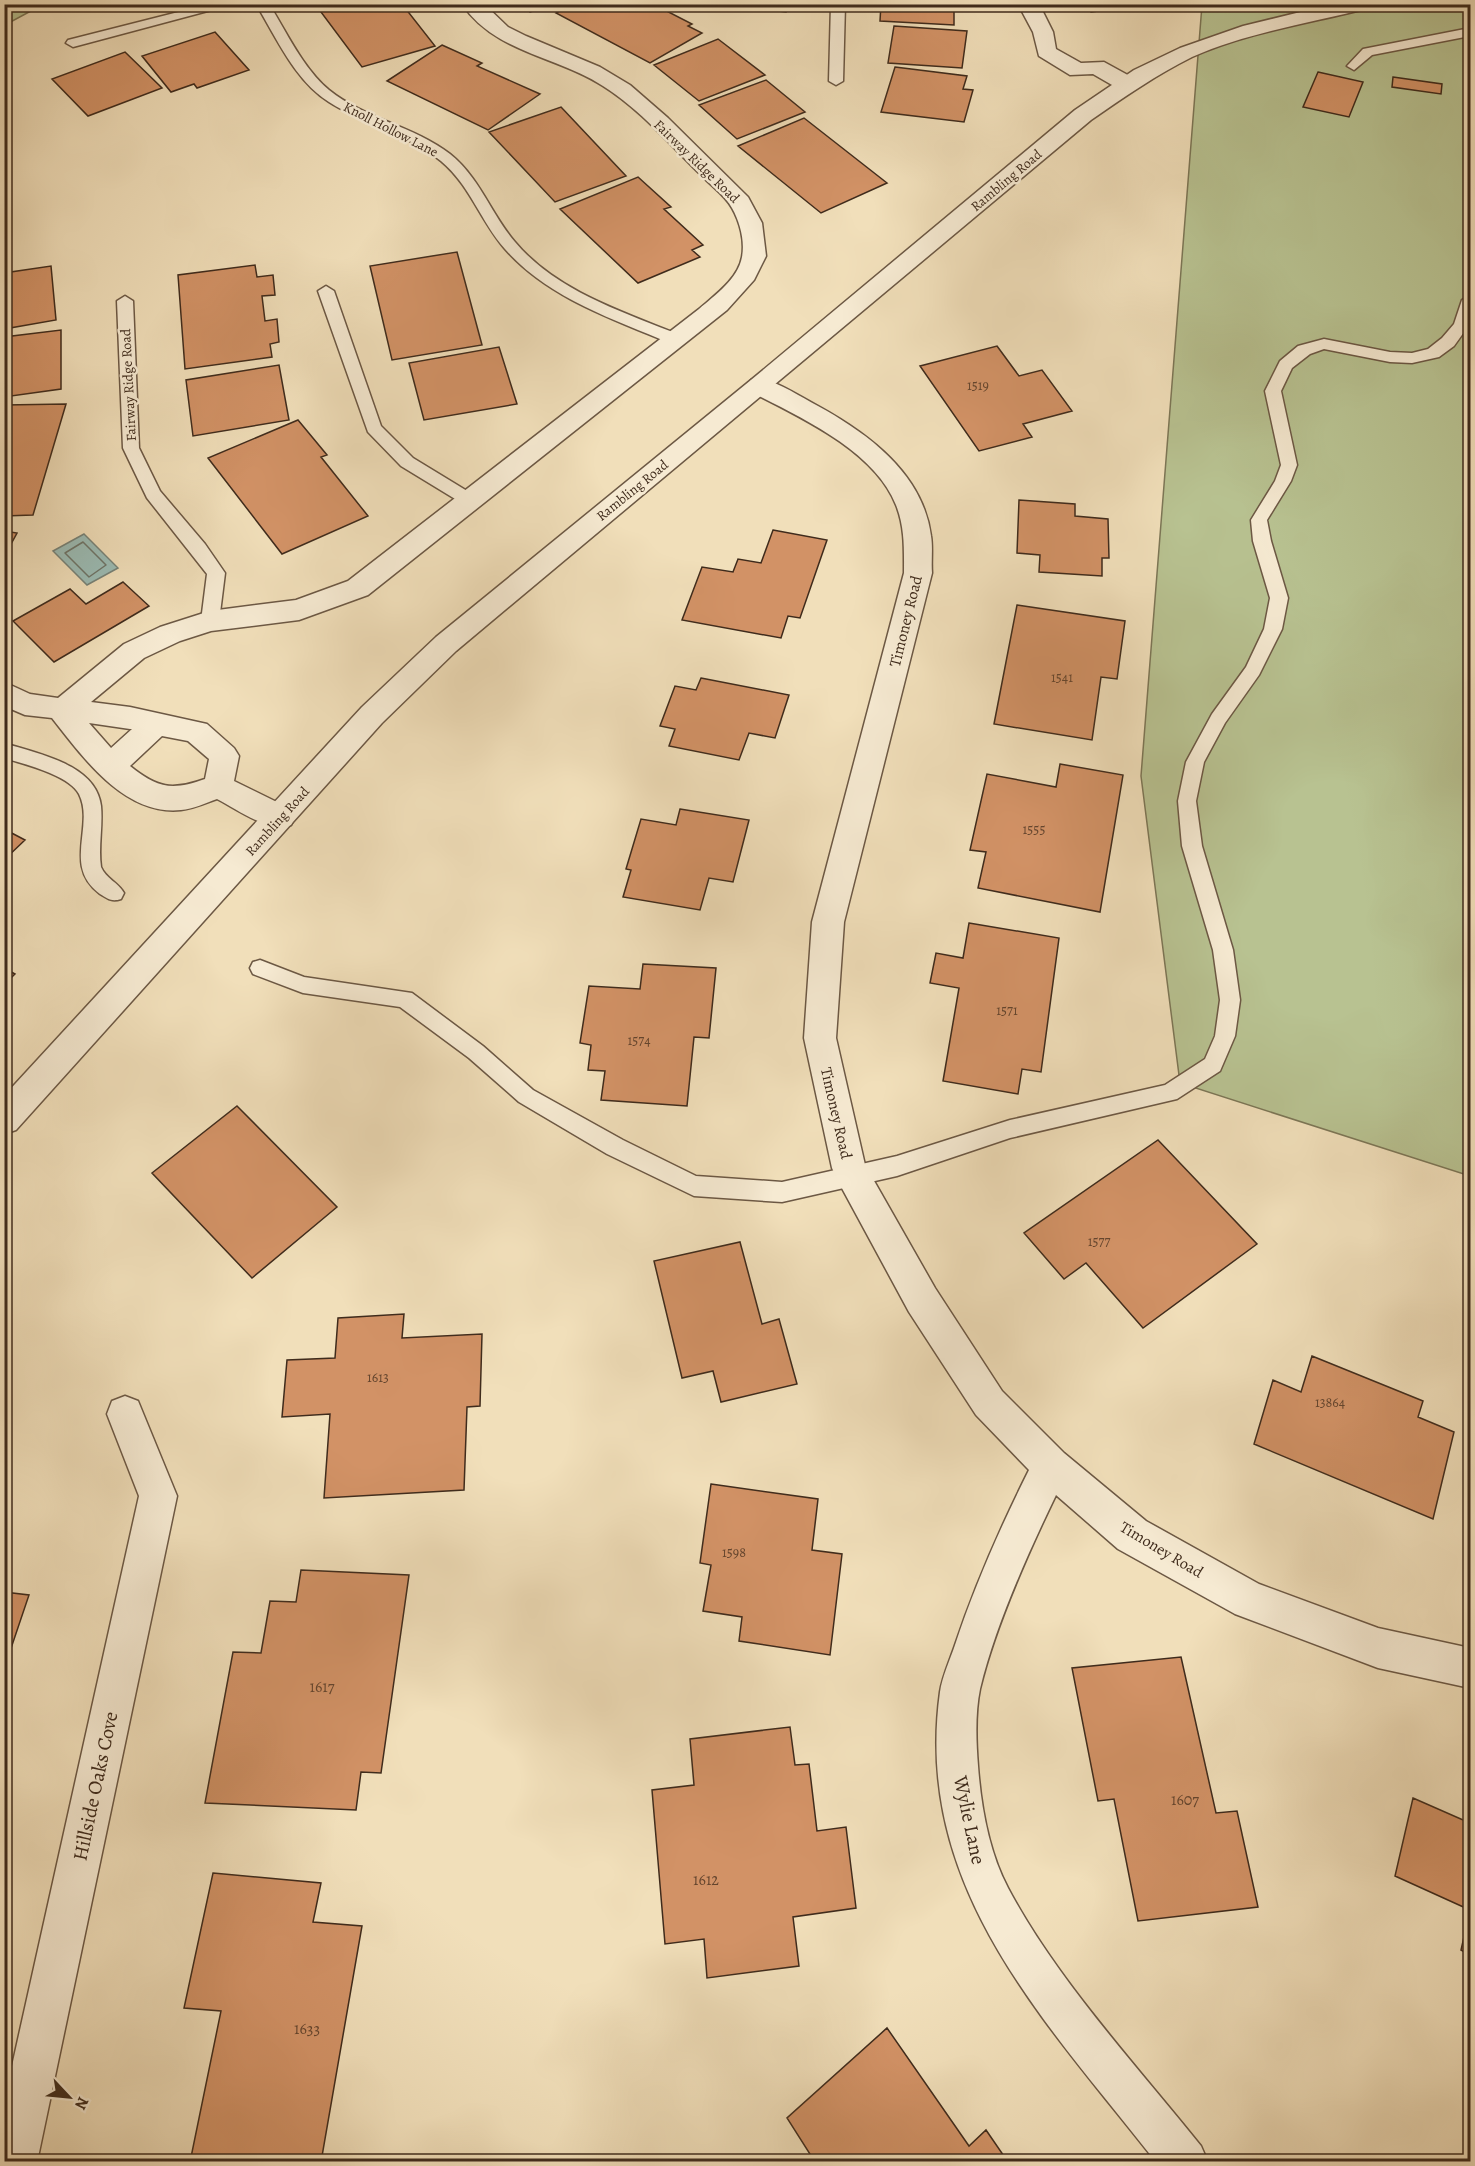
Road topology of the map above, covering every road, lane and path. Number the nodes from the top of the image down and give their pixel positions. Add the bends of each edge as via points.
1 (228, 4) edge
2 (262, 4) edge
3 (472, 4) edge
4 (838, 4) edge
5 (1028, 4) edge
6 (1362, 4) edge
7 (1043, 32) junction
8 (1470, 32) edge
9 (73, 43) dead end
10 (1354, 66) dead end
11 (1096, 67) junction
12 (836, 81) dead end
13 (1127, 84) junction
14 (326, 291) dead end
15 (1470, 300) edge
16 (125, 301) dead end
17 (675, 339) junction
18 (760, 386) junction
19 (471, 501) junction
20 (210, 621) junction
21 (4, 693) edge
22 (62, 710) junction
23 (156, 724) junction
24 (4, 750) edge
25 (110, 767) junction
26 (218, 786) junction
27 (280, 817) junction
28 (114, 893) dead end
29 (260, 968) dead end
30 (4, 1120) edge
31 (854, 1176) junction
32 (125, 1414) dead end
33 (1051, 1466) junction
34 (1470, 1668) edge
35 (14, 2162) edge
36 (1185, 2162) edge

1 - 9 lane
2 - 17 lane, Knoll Hollow Lane via 316,85 332,99 446,157 468,179 508,243 538,273 606,310
3 - 17 street, Fairway Ridge Road via 489,23 510,36 610,82 677,139 740,201 749,220 753,261 725,298
4 - 12 lane
5 - 7 street
6 - 13 street, Rambling Road via 1212,42
7 - 11 street via 1074,42 1099,58
7 - 11 street via 1046,52 1078,70
8 - 10 lane via 1368,52
11 - 13 street
13 - 18 street, Rambling Road via 1083,115
14 - 19 lane via 374,428 407,462
15 - 31 lane via 1461,325 1434,353 1390,357 1324,344 1304,350 1286,365 1273,391 1289,465 1259,520 1279,598 1273,628 1253,670 1218,719 1195,762 1187,801 1192,846 1223,950 1230,1000 1225,1036 1213,1065 1170,1093 1010,1129
16 - 20 lane, Fairway Ridge Road via 131,448 153,494 216,573
17 - 19 street, Fairway Ridge Road
18 - 27 street, Rambling Road via 446,644 372,715
18 - 31 street, Timoney Road via 851,435 884,465 909,503 920,550 918,573 828,922 820,1038
19 - 20 street, Fairway Ridge Road via 358,588 299,610
20 - 22 street, Fairway Ridge Road via 134,651
21 - 22 street via 25,704
22 - 23 street
22 - 25 street
23 - 25 street
23 - 26 street via 197,732 224,756
24 - 28 lane via 56,770 88,792 89,862 97,880
25 - 26 street via 143,791 178,799
26 - 27 street
27 - 30 street, Rambling Road
29 - 31 lane via 303,985 405,999 526,1096 615,1147 694,1185 782,1192
31 - 33 street, Timoney Road via 922,1300 989,1403
32 - 35 street, Hillside Oaks Cove via 158,1496
33 - 34 street, Timoney Road via 1132,1535 1249,1600 1378,1648
33 - 36 street, Wylie Lane via 987,1609 960,1690 956,1743 960,1797 973,1852 992,1900 1038,1976

